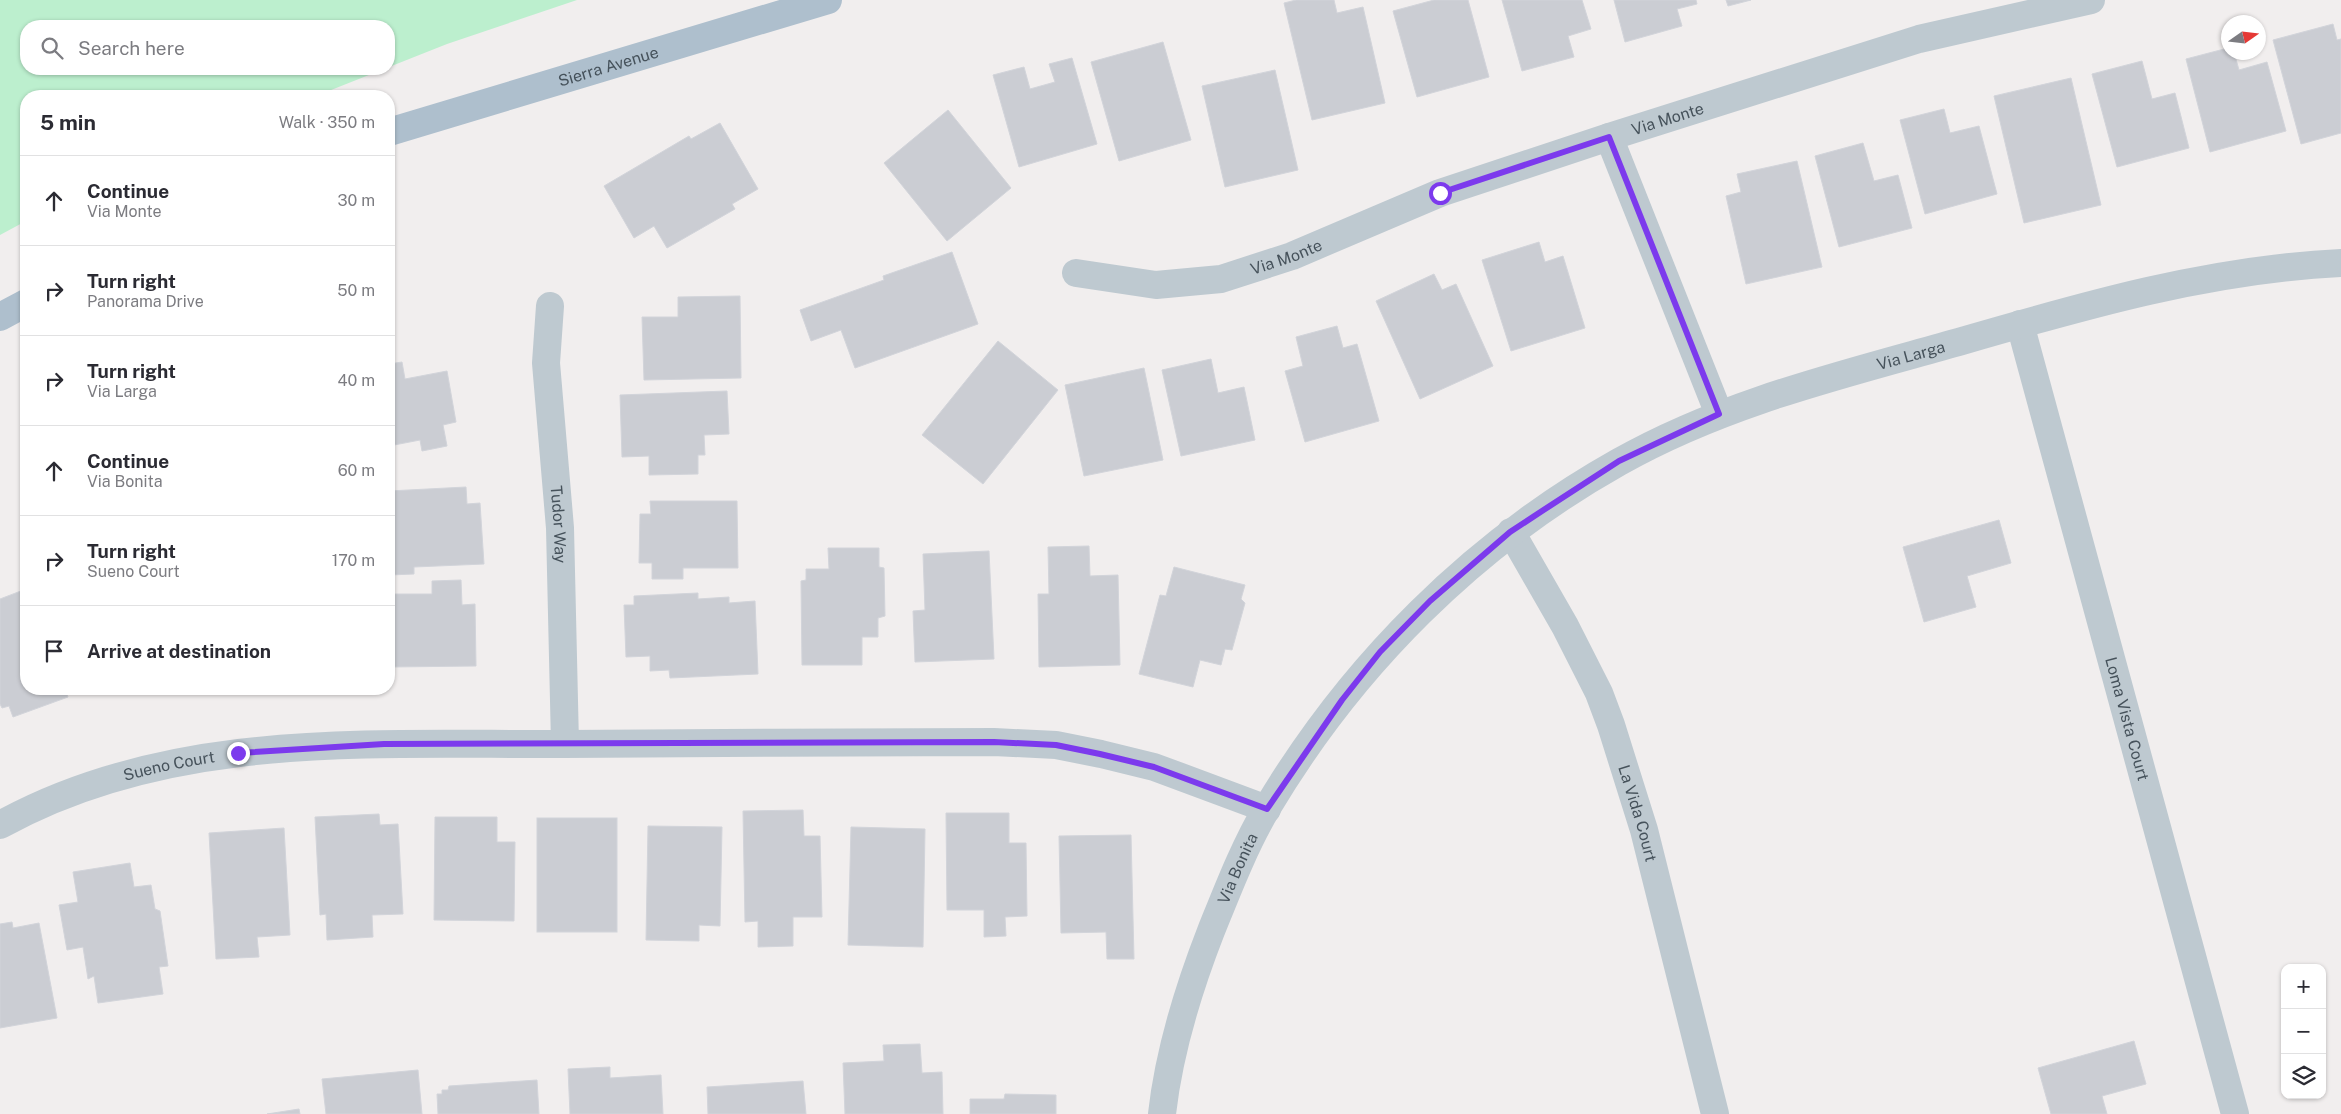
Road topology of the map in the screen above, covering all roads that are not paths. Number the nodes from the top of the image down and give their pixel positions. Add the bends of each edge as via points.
1 (828, 0) edge
2 (2091, 0) edge
3 (395, 130) edge
4 (1609, 137) junction
5 (2341, 263) edge
6 (1076, 273) dead end
7 (20, 306) edge
8 (550, 306) dead end
9 (0, 318) edge
10 (2020, 324) junction
11 (1719, 414) junction
12 (1510, 532) junction
13 (565, 744) junction
14 (1267, 809) junction
15 (0, 825) edge
16 (1162, 1114) edge
17 (1715, 1114) edge
18 (2235, 1114) edge

1 - 3 main road, Sierra Avenue
2 - 4 street, Via Monte via 1919,39
4 - 6 street, Via Monte via 1440,193 1292,256 1221,279 1156,285
4 - 11 street
5 - 10 street, Via Larga via 2244,272 2171,285
7 - 9 main road
8 - 13 street, Tudor Way via 546,363 560,528
10 - 11 street, Via Larga via 1780,393
10 - 18 street, Loma Vista Court
11 - 12 street, Via Larga via 1619,461
12 - 14 street, Via Bonita via 1430,601 1380,652 1311,742
12 - 17 street, La Vida Court via 1566,626 1611,724 1641,822
13 - 14 street, Sueno Court via 994,742 1056,745 1154,767
13 - 15 street, Sueno Court via 384,744 238,753 127,774 63,795
14 - 16 street, Via Bonita via 1232,877 1198,965 1171,1058

